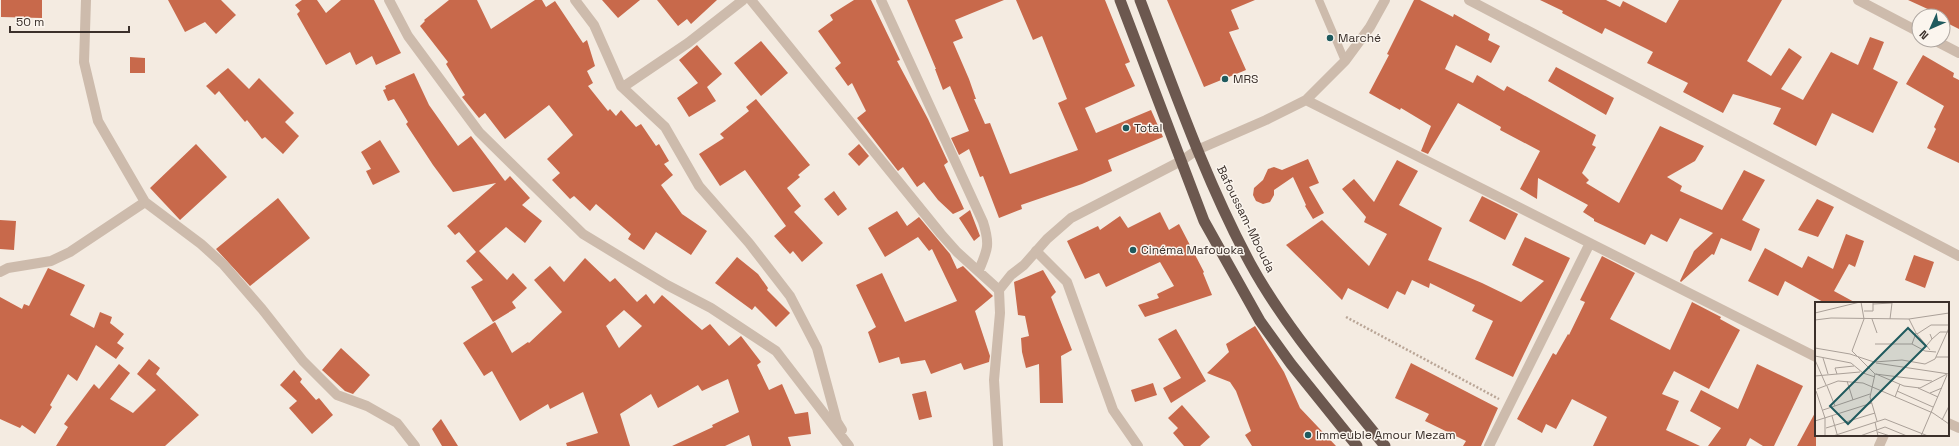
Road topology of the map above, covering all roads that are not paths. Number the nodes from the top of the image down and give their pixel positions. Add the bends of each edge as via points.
1 (86, 0) edge
2 (389, 0) edge
3 (575, 0) edge
4 (743, 0) edge
5 (751, 0) edge
6 (880, 0) edge
7 (1120, 0) edge
8 (1140, 0) edge
9 (1319, 0) edge
10 (1385, 0) edge
11 (1469, 0) edge
12 (1858, 0) edge
13 (1911, 28) edge
14 (1949, 48) edge
15 (1959, 53) edge
16 (1345, 61) junction
17 (623, 87) junction
18 (1306, 100) junction
19 (1197, 150) junction
20 (1181, 161) junction
21 (145, 202) junction
22 (1590, 243) junction
23 (1036, 251) junction
24 (1959, 256) edge
25 (979, 270) junction
26 (0, 272) edge
27 (999, 290) junction
28 (1815, 356) edge
29 (1949, 423) edge
30 (1959, 428) edge
31 (1884, 436) edge
32 (415, 446) edge
33 (850, 446) edge
34 (998, 446) edge
35 (1138, 446) edge
36 (1357, 446) edge
37 (1385, 446) edge
38 (1489, 446) edge
39 (1879, 446) edge

1 - 21 street via 84,62 98,121
2 - 33 street via 408,36 479,132 583,234 667,285 711,308 776,351
3 - 17 street via 594,25
4 - 17 street via 688,44
5 - 25 street via 941,234 957,252
6 - 25 street via 983,222 988,239
7 - 20 highway
8 - 19 highway, Bafoussam-Mbouda
9 - 16 lane
10 - 16 street via 1370,27
11 - 24 street
12 - 13 street
14 - 15 street
16 - 18 street
17 - 33 street via 665,127 699,186 749,243 790,296 817,348 837,422
18 - 19 street
18 - 22 street
19 - 20 street
19 - 37 highway, Bafoussam-Mbouda via 1251,264 1273,300 1303,343
20 - 23 street via 1071,218
20 - 36 highway via 1204,221 1260,321
21 - 26 street via 70,252 51,261 8,268
21 - 32 street via 223,264 303,361 337,395 367,406 397,423
22 - 28 street
22 - 38 street
23 - 27 street
23 - 35 street via 1067,282 1113,410
25 - 27 street
27 - 34 street via 1000,312 994,380
29 - 30 street
31 - 39 street

